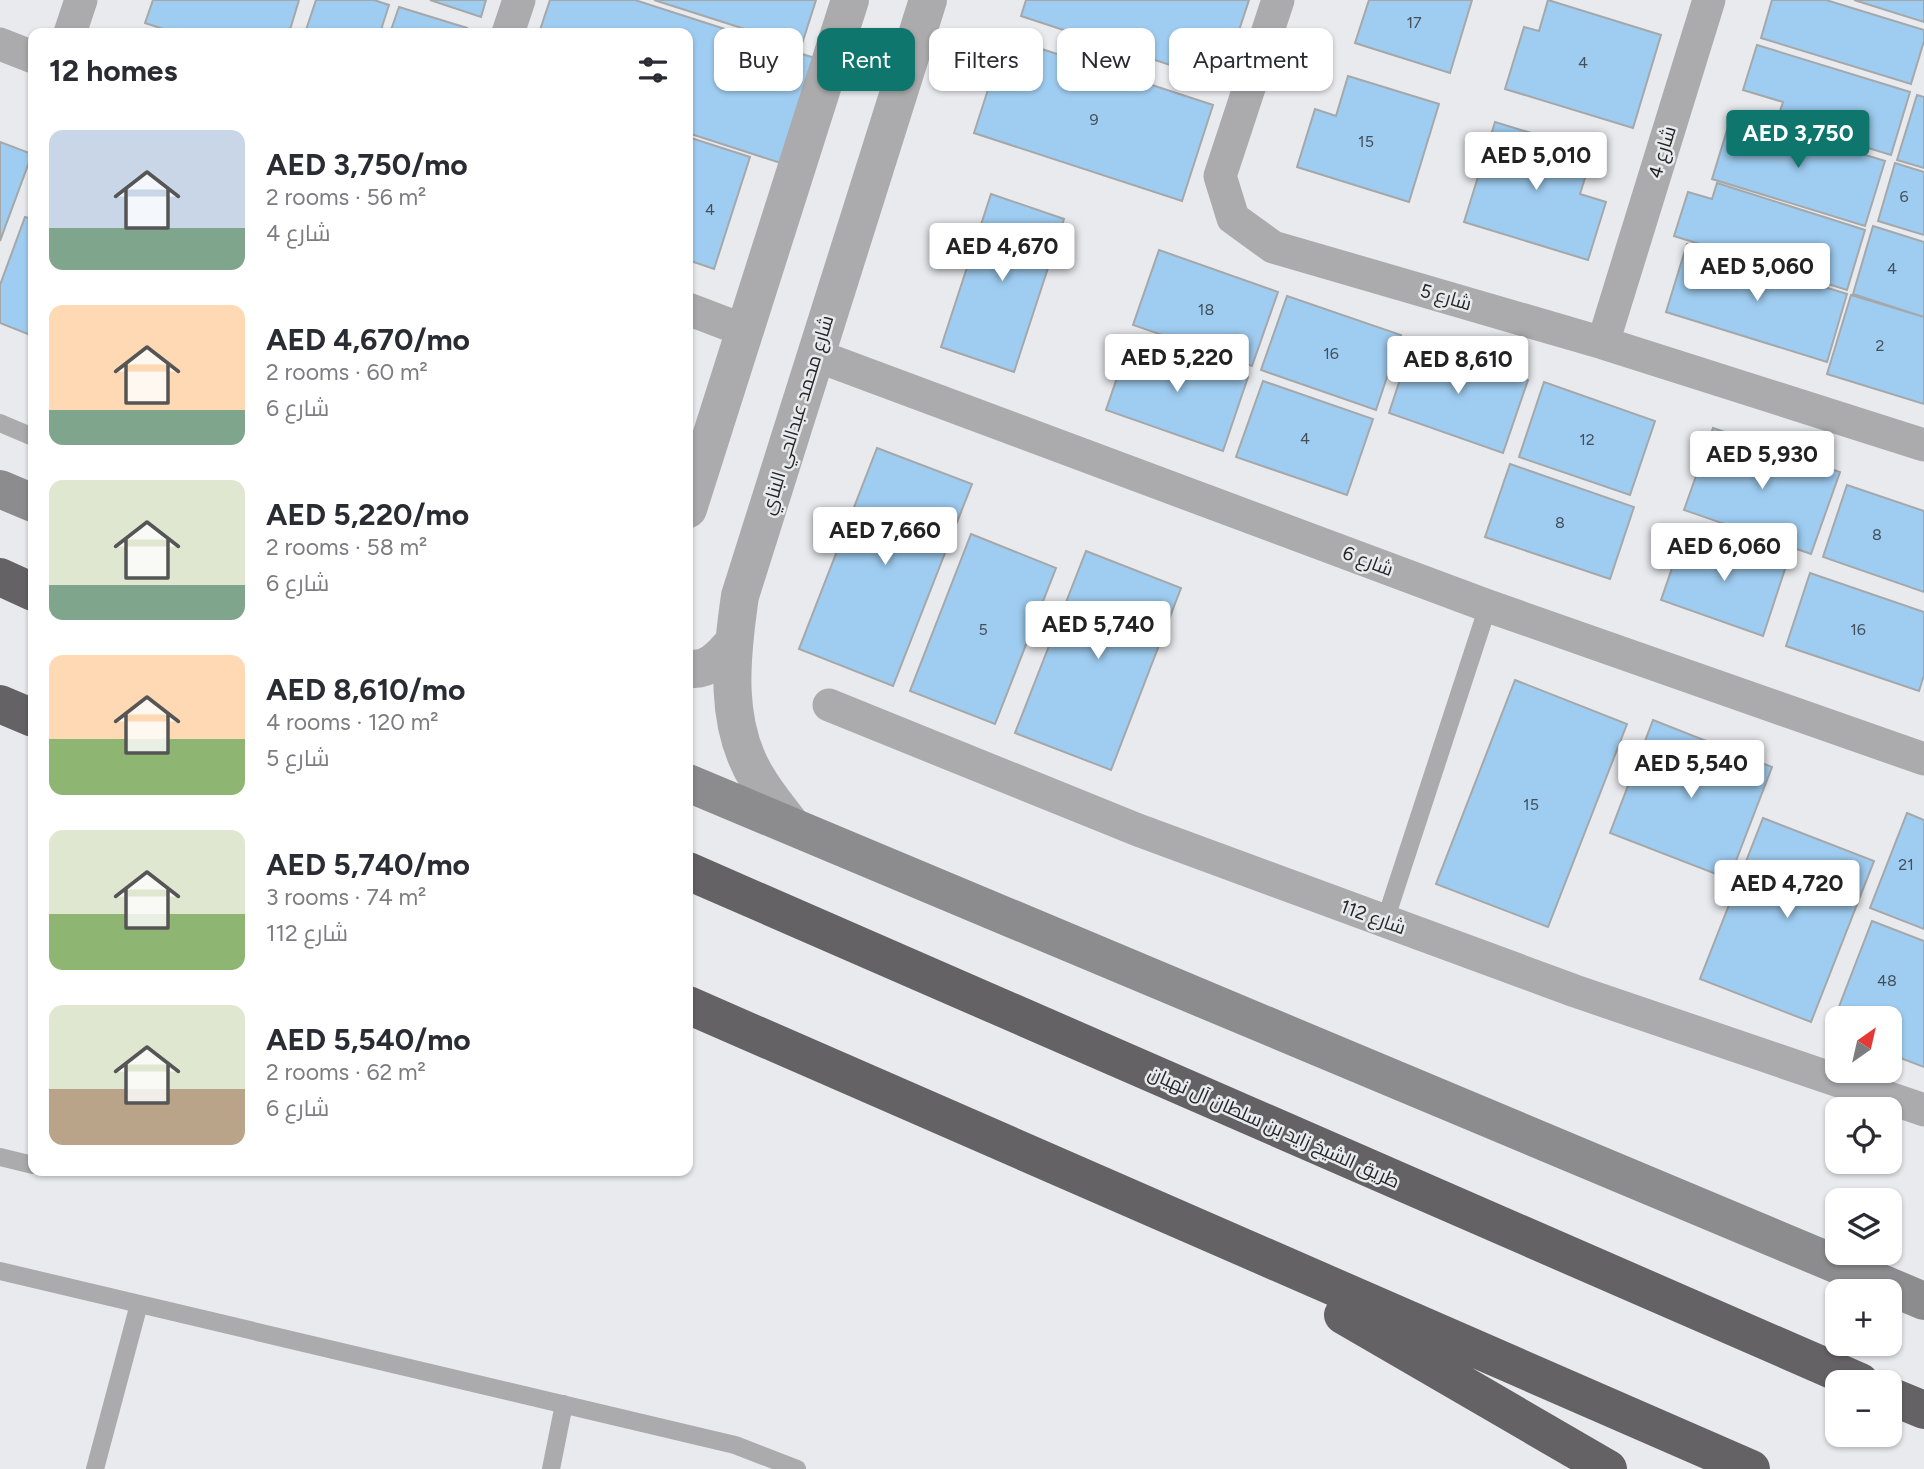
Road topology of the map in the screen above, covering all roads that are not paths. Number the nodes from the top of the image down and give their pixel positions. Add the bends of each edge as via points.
1 (81, 0) edge
2 (519, 0) edge
3 (850, 0) edge
4 (928, 0) edge
5 (1278, 0) edge
6 (1709, 0) edge
7 (72, 28) edge
8 (510, 28) edge
9 (0, 44) edge
10 (28, 55) edge
11 (693, 311) edge
12 (743, 330) junction
13 (1604, 343) junction
14 (815, 355) junction
15 (0, 423) edge
16 (28, 435) edge
17 (1924, 445) edge
18 (0, 489) edge
19 (693, 493) edge
20 (28, 501) edge
21 (0, 577) edge
22 (28, 590) edge
23 (1488, 606) junction
24 (733, 643) junction
25 (693, 670) edge
26 (0, 704) edge
27 (829, 705) dead end
28 (28, 716) edge
29 (1924, 759) edge
30 (693, 785) edge
31 (791, 825) junction
32 (693, 873) edge
33 (1385, 921) junction
34 (693, 1007) edge
35 (1924, 1110) edge
36 (0, 1157) edge
37 (28, 1164) edge
38 (1190, 1226) junction
39 (0, 1271) edge
40 (1924, 1301) edge
41 (139, 1304) junction
42 (1832, 1370) edge
43 (1902, 1401) edge
44 (565, 1405) junction
45 (1924, 1410) edge
46 (95, 1469) edge
47 (551, 1469) edge
48 (797, 1469) edge
49 (1608, 1469) edge
50 (1751, 1469) edge

1 - 7 street
2 - 8 street
3 - 12 street
4 - 14 street, شارع محمد عبدالحي البناي
5 - 13 street, شارع 5 via 1220,176 1233,218 1273,247
6 - 13 street, شارع 4
9 - 10 street
11 - 12 street
12 - 19 street
13 - 17 street, شارع 5
14 - 23 street, شارع 6
14 - 24 street, شارع محمد عبدالحي البناي via 740,596
15 - 16 lane
18 - 20 main road
21 - 22 highway
23 - 29 street, شارع 6
23 - 33 lane
24 - 25 street via 717,662
24 - 31 street, شارع محمد عبدالحي البناي via 737,726 757,779
26 - 28 highway
27 - 33 street, شارع 112 via 1138,830
30 - 31 main road
31 - 40 main road
32 - 42 highway, طريق الشيخ زايد بن سلطان آل نهيان
33 - 35 street, شارع 112
34 - 38 highway
36 - 37 lane
38 - 49 highway
38 - 50 highway
39 - 41 lane
41 - 44 lane
41 - 46 lane
43 - 45 highway
44 - 47 lane
44 - 48 lane via 735,1445

